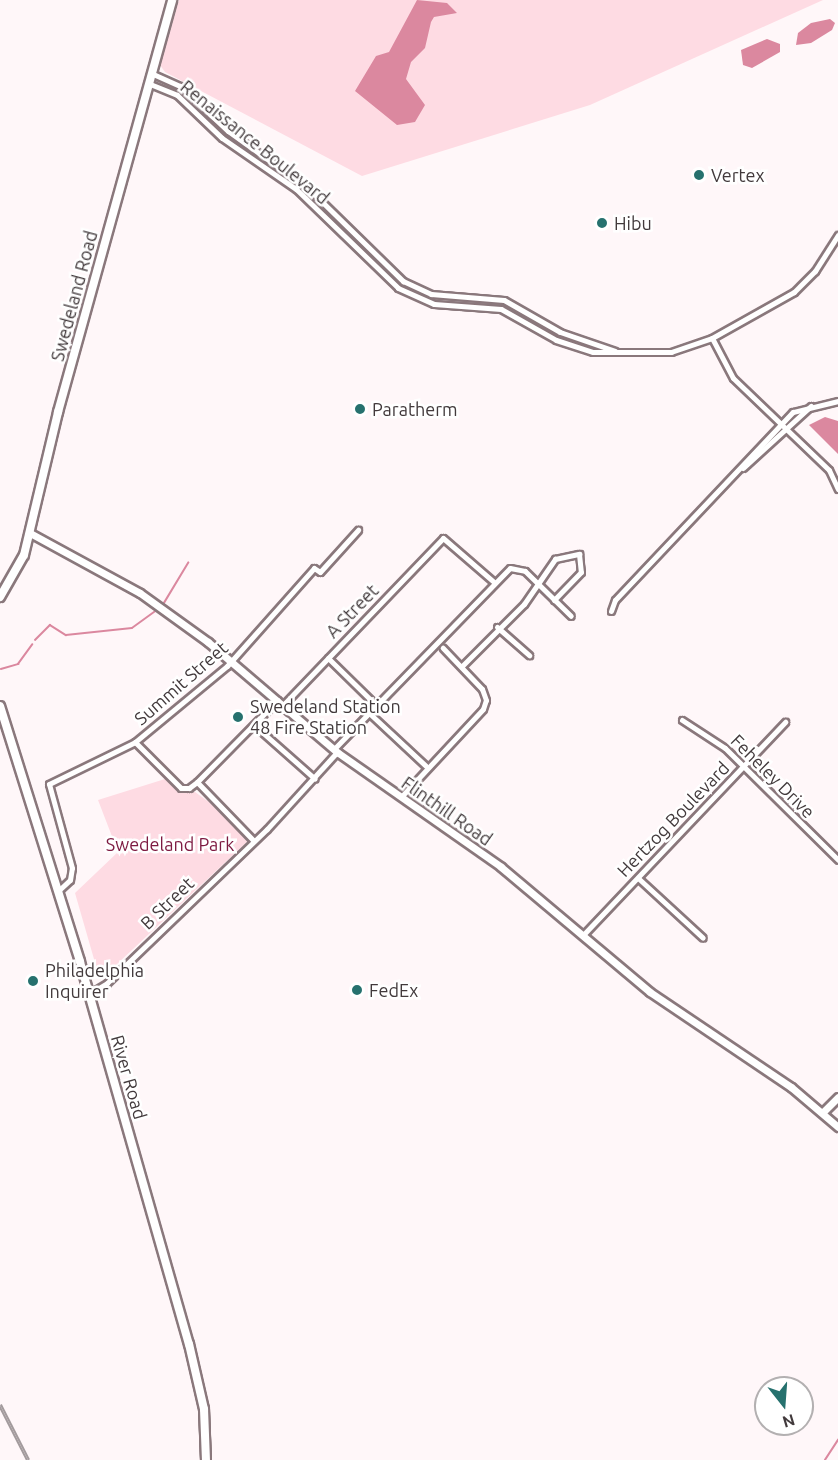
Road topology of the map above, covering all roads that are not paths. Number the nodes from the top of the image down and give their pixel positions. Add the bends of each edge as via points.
1 (172, 0) edge
2 (153, 74) junction
3 (150, 84) junction
4 (838, 236) edge
5 (712, 338) junction
6 (623, 353) junction
7 (838, 401) edge
8 (812, 405) junction
9 (780, 425) junction
10 (786, 430) junction
11 (735, 473) junction
12 (838, 489) edge
13 (358, 530) dead end
14 (30, 533) junction
15 (494, 582) junction
16 (537, 582) junction
17 (0, 597) edge
18 (554, 600) junction
19 (611, 611) dead end
20 (571, 616) dead end
21 (497, 627) junction
22 (443, 648) dead end
23 (529, 655) dead end
24 (328, 658) junction
25 (232, 660) junction
26 (462, 666) junction
27 (280, 703) junction
28 (375, 704) junction
29 (0, 706) edge
30 (368, 712) junction
31 (682, 720) dead end
32 (785, 722) dead end
33 (254, 725) junction
34 (135, 742) junction
35 (335, 750) junction
36 (426, 766) junction
37 (744, 767) junction
38 (315, 779) junction
39 (197, 782) junction
40 (401, 797) junction
41 (254, 841) junction
42 (838, 860) edge
43 (638, 878) junction
44 (58, 891) junction
45 (583, 935) junction
46 (703, 938) dead end
47 (90, 994) junction
48 (838, 1097) edge
49 (823, 1112) junction
50 (838, 1127) edge
51 (206, 1460) edge

1 - 2 main road, Swedeland Road
2 - 3 main road, Swedeland Road
2 - 6 street, Renaissance Boulevard via 180,86 228,131 309,189 387,268 410,285 431,294 504,300 560,332
3 - 6 street, Renaissance Boulevard via 177,95 222,138 303,195 405,293 434,304 501,309 566,344 593,352
3 - 14 main road, Swedeland Road via 105,236
4 - 5 street, Renaissance Boulevard via 815,271 794,292
5 - 6 street, Renaissance Boulevard via 671,352
5 - 9 street via 733,378
7 - 8 street
8 - 9 street via 797,409
8 - 10 street
9 - 10 street
9 - 11 street
10 - 11 street
10 - 12 street via 829,470
11 - 19 street via 615,600
13 - 25 street, Summit Street via 320,572 314,568
14 - 17 main road, Swedeland Road via 18,570
14 - 25 street, Flinthill Road via 140,593
15 - 16 street, B Street via 510,568 519,567
15 - 24 street, A Street via 443,538
15 - 28 street, B Street
16 - 18 street
16 - 18 street via 555,559 579,554 581,572
16 - 21 street via 524,604
18 - 20 street
21 - 23 street
21 - 26 street
22 - 26 street
24 - 27 street, A Street
24 - 28 street
25 - 27 street, Flinthill Road
25 - 34 street, Summit Street
26 - 36 street via 486,700 483,709
27 - 33 street, A Street
27 - 35 street, Flinthill Road
28 - 30 street, B Street
29 - 44 main road, River Road
30 - 35 street, B Street
30 - 36 street
31 - 37 street, Feheley Drive via 715,740
32 - 37 street, Hertzog Boulevard
33 - 38 street
33 - 39 street, A Street
34 - 39 street via 181,788
34 - 44 street, Summit Street via 49,784 72,868 68,882
35 - 38 street, B Street
35 - 40 street, Flinthill Road
36 - 40 street
37 - 42 street, Feheley Drive
37 - 43 street, Hertzog Boulevard
38 - 41 street, B Street
39 - 41 street
40 - 45 street, Flinthill Road via 501,867
41 - 47 street, B Street via 107,983
43 - 45 street, Hertzog Boulevard
43 - 46 street
44 - 47 main road, River Road
45 - 49 street, Flinthill Road via 650,992
47 - 51 main road, River Road via 189,1344 204,1409
48 - 49 street
49 - 50 street, Flinthill Road

